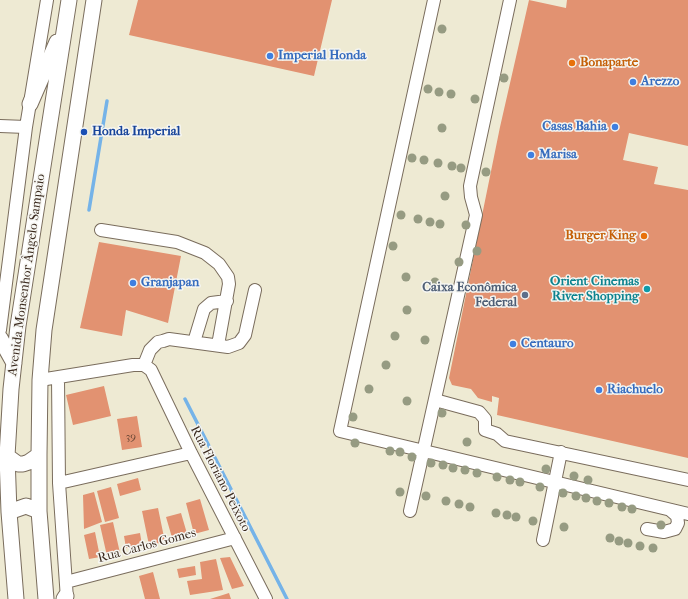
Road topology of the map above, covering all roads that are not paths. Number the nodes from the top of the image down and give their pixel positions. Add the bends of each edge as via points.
1 (47, 0) edge
2 (69, 0) edge
3 (94, 0) edge
4 (434, 0) edge
5 (510, 0) edge
6 (66, 23) junction
7 (30, 104) junction
8 (0, 124) edge
9 (26, 127) junction
10 (102, 230) dead end
11 (255, 290) dead end
12 (227, 301) junction
13 (0, 330) edge
14 (0, 338) edge
15 (194, 342) junction
16 (218, 345) junction
17 (14, 363) junction
18 (148, 368) junction
19 (58, 378) junction
20 (40, 380) junction
21 (435, 400) junction
22 (424, 451) junction
23 (561, 452) junction
24 (191, 453) junction
25 (39, 455) junction
26 (7, 456) junction
27 (688, 480) edge
28 (555, 482) junction
29 (59, 483) junction
30 (670, 510) junction
31 (39, 511) junction
32 (410, 511) dead end
33 (9, 512) junction
34 (688, 514) edge
35 (647, 529) dead end
36 (235, 538) junction
37 (543, 540) dead end
38 (66, 594) edge
39 (16, 599) edge
40 (46, 599) edge
41 (266, 599) edge

1 - 7 street
2 - 6 main road, Avenida Monsenhor Ângelo Sampaio
3 - 20 main road, Avenida Monsenhor Ângelo Sampaio via 44,330
4 - 22 street via 340,432
5 - 21 street via 470,186 476,215
6 - 7 main road
6 - 17 main road, Avenida Monsenhor Ângelo Sampaio
7 - 9 street
8 - 9 street
9 - 13 street
10 - 12 street via 177,242 205,253 219,264 228,277
11 - 16 street via 244,338 235,346
12 - 15 street via 212,303 204,309
12 - 16 street
14 - 17 main road
15 - 16 street
15 - 18 street via 170,339 158,342 150,350
17 - 26 main road, Avenida Monsenhor Ângelo Sampaio
18 - 19 street via 133,365
18 - 24 street, Rua Floriano Peixoto
19 - 20 street
19 - 29 street
20 - 25 main road, Avenida Monsenhor Ângelo Sampaio
21 - 22 street
21 - 23 street via 479,412 485,419 485,430 497,434 505,441
22 - 28 street
22 - 32 street
23 - 27 street
23 - 28 street
24 - 29 street
24 - 36 street, Rua Floriano Peixoto
25 - 26 main road via 23,464 18,464
25 - 31 main road, Avenida Monsenhor Ângelo Sampaio
26 - 33 main road, Avenida Monsenhor Ângelo Sampaio
28 - 30 street
28 - 37 street
29 - 38 street
30 - 34 street
30 - 35 street via 677,516 678,523 675,529 664,532
31 - 33 main road via 26,506
31 - 40 main road, Avenida Monsenhor Ângelo Sampaio
33 - 39 main road, Avenida Monsenhor Ângelo Sampaio
36 - 38 street, Rua Carlos Gomes
36 - 41 street, Rua Floriano Peixoto

